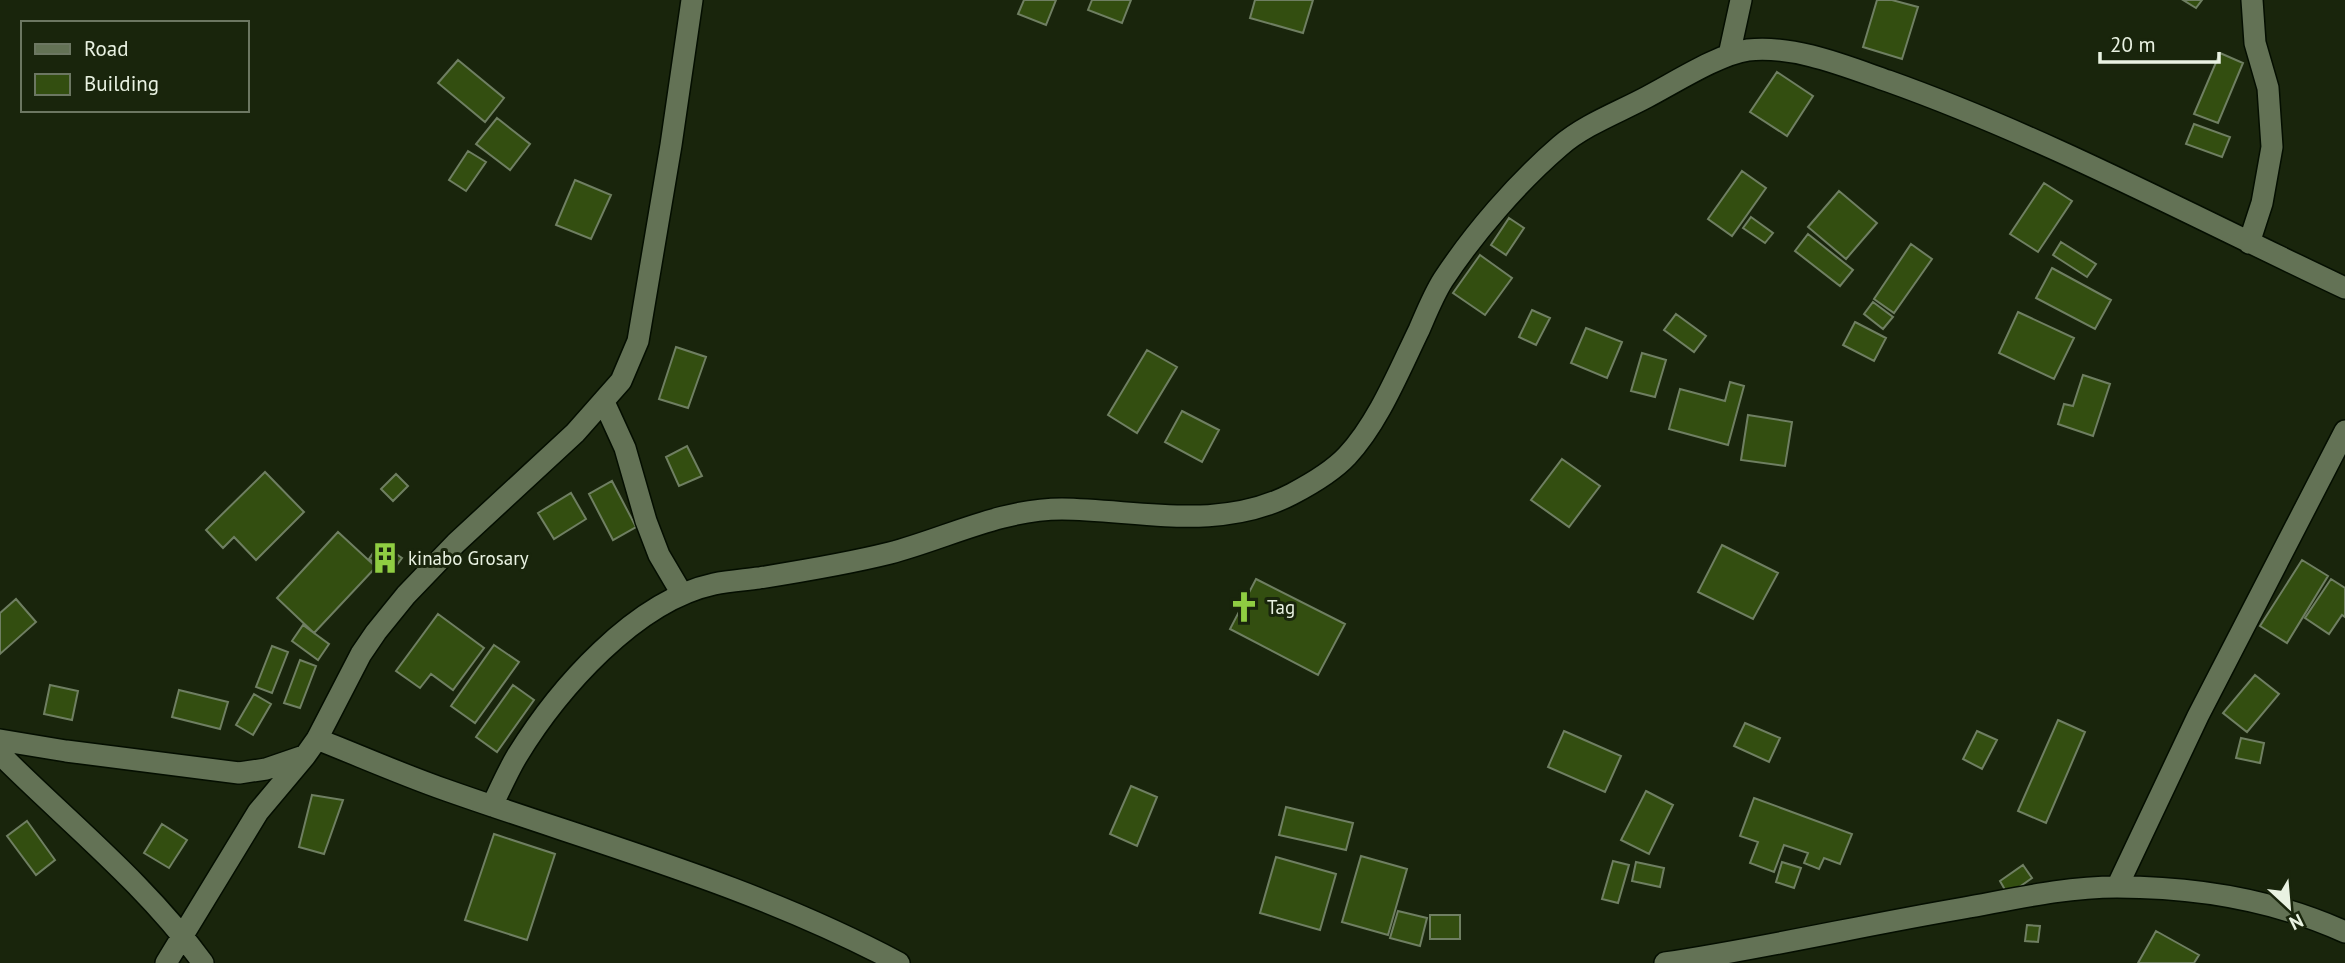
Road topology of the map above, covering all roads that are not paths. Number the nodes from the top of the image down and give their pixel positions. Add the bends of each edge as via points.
1 (692, 0) edge
2 (1741, 0) edge
3 (2252, 0) edge
4 (1729, 55) junction
5 (2249, 243) junction
6 (2345, 288) edge
7 (604, 402) junction
8 (2345, 431) edge
9 (682, 594) junction
10 (0, 740) edge
11 (311, 748) junction
12 (0, 754) edge
13 (492, 806) junction
14 (2117, 887) junction
15 (2345, 932) edge
16 (183, 934) junction
17 (166, 963) edge
18 (203, 963) edge
19 (899, 963) edge
20 (1665, 963) edge

1 - 7 street via 638,341 621,381
2 - 4 street
3 - 5 street via 2255,43 2268,88 2272,147
4 - 5 street via 1766,50 1809,56 1908,88 2076,160
4 - 9 street via 1563,143 1487,223 1440,285 1390,389 1347,456 1283,499 1199,517 1058,509 1008,515 899,551
5 - 6 street
7 - 9 street via 625,448 646,521
7 - 11 street via 406,595 361,654
8 - 14 street via 2198,716
9 - 13 street via 650,612 568,686 516,757
10 - 11 street via 239,773 266,769
11 - 13 street
11 - 16 street via 258,812
12 - 16 street via 125,871
13 - 19 street via 751,894
14 - 15 street via 2200,891 2298,914
14 - 20 street via 2063,890
16 - 17 street
16 - 18 street

